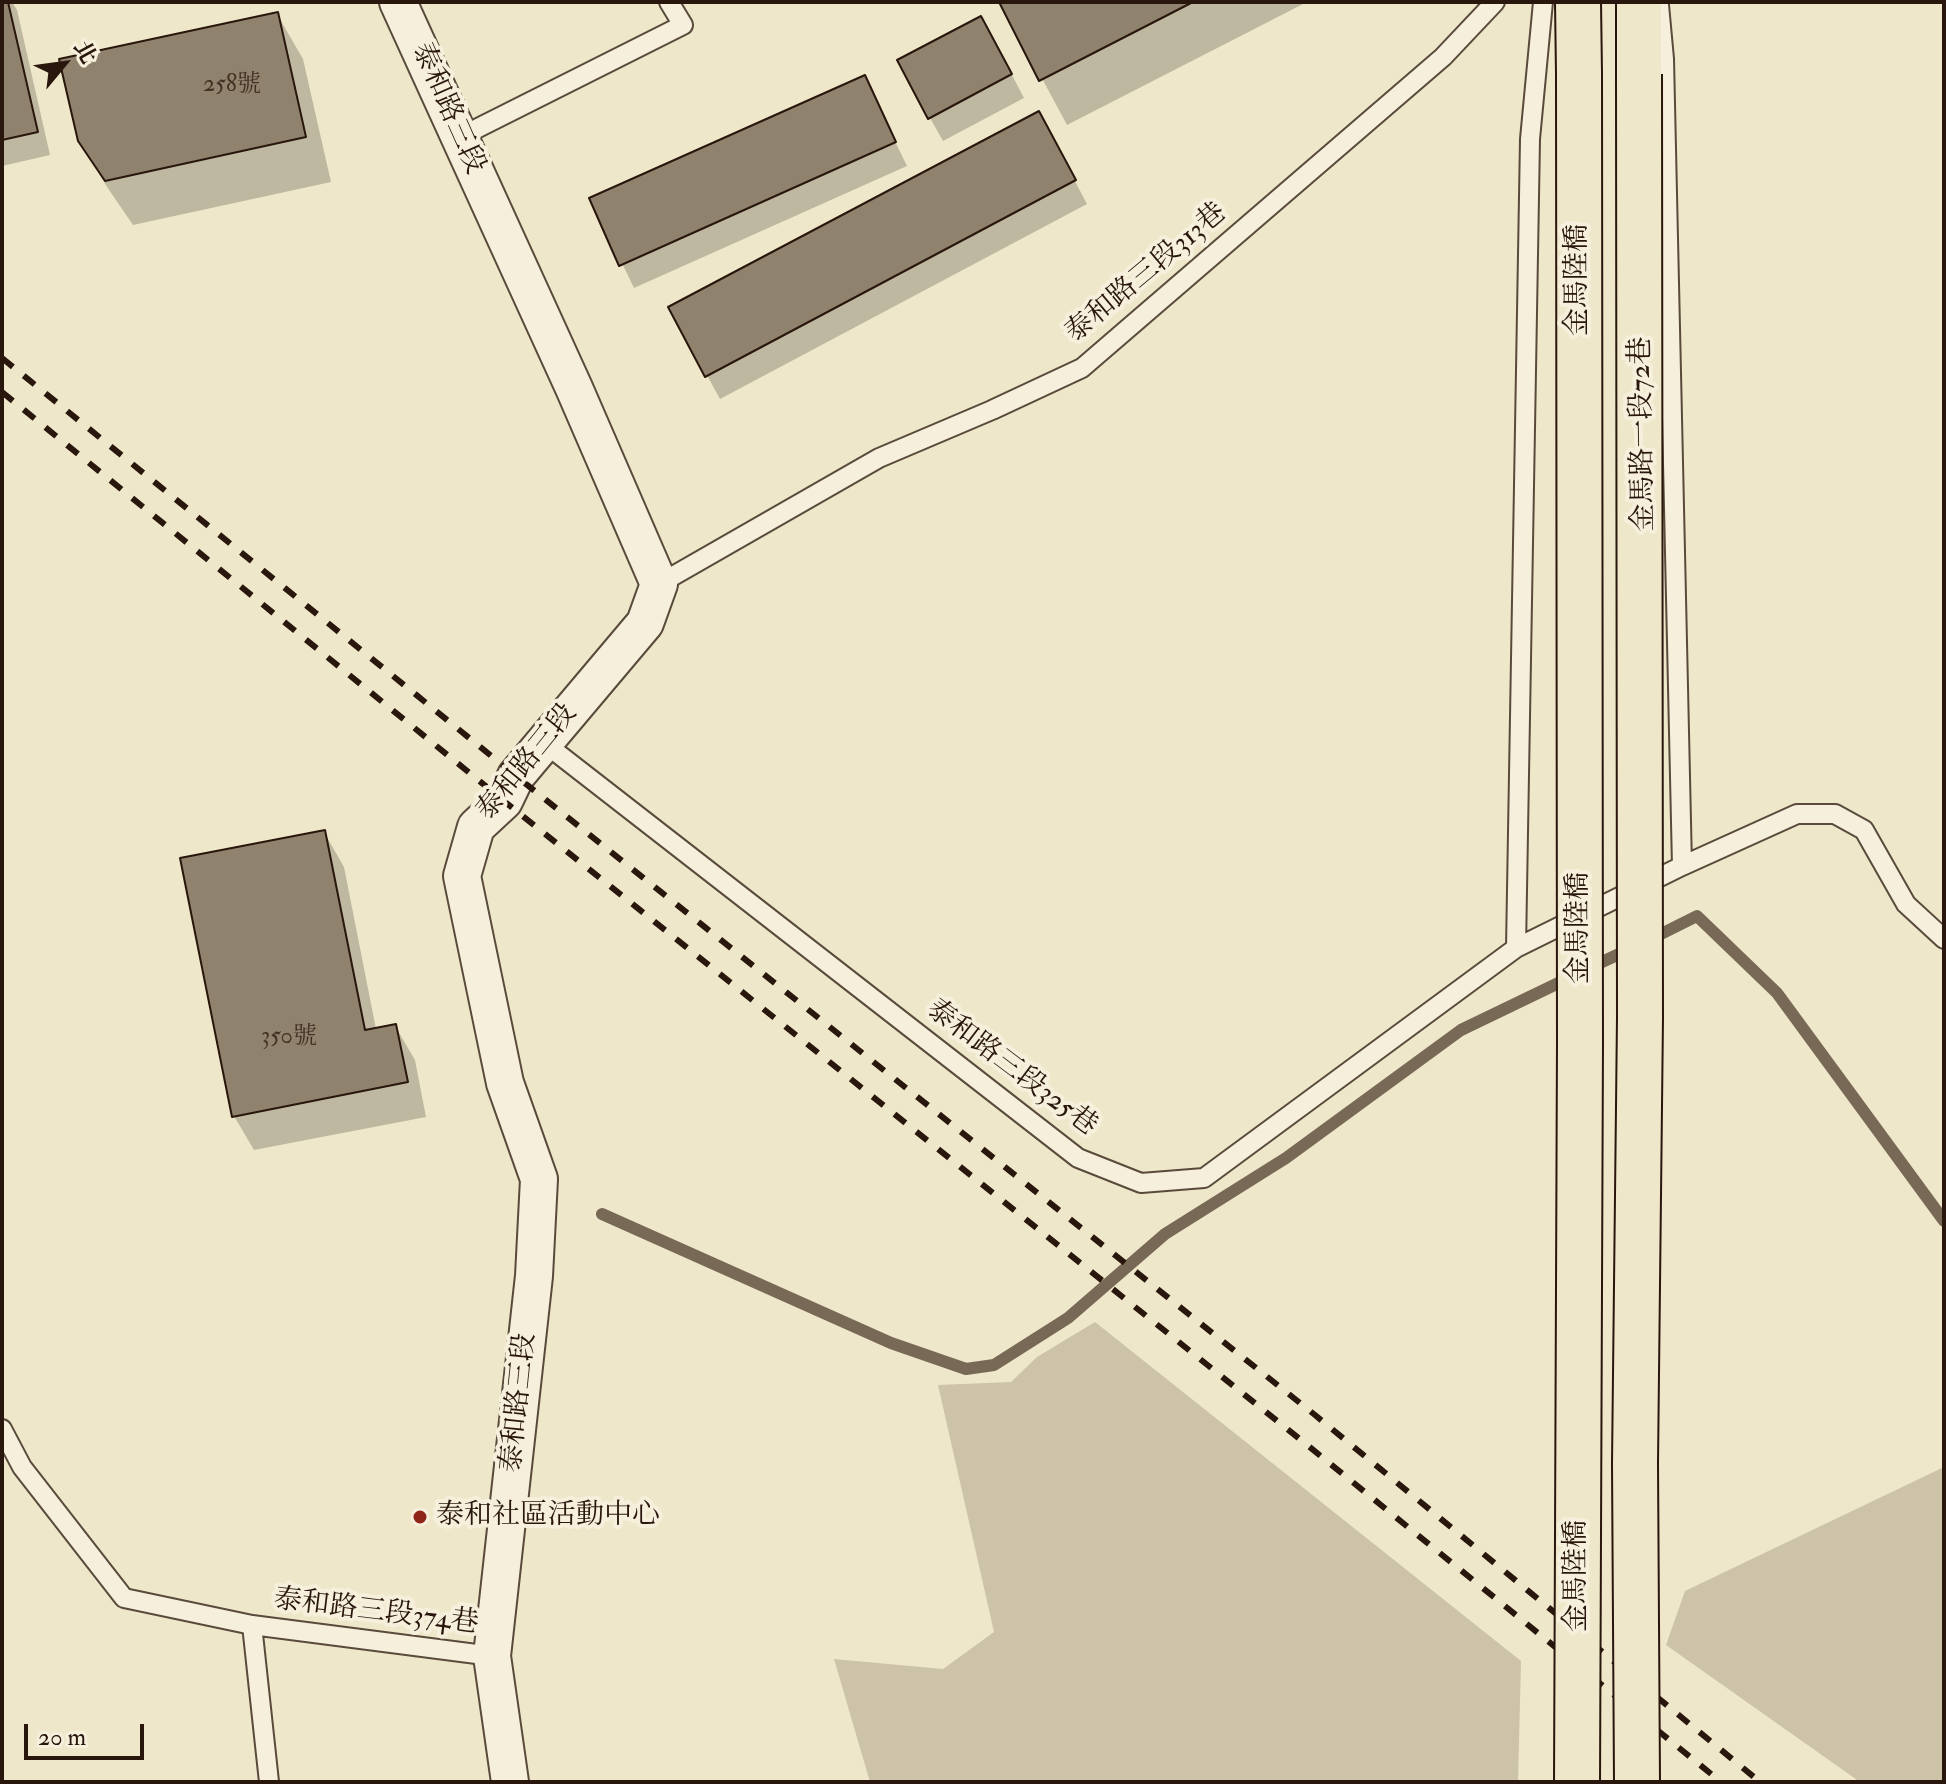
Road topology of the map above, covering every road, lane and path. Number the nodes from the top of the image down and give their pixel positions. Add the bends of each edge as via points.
1 (398, 2) edge
2 (669, 2) edge
3 (1495, 2) edge
4 (1543, 2) edge
5 (1578, 2) edge
6 (1639, 2) edge
7 (1659, 2) edge
8 (460, 137) junction
9 (659, 584) junction
10 (543, 742) junction
11 (1682, 866) junction
12 (1944, 939) edge
13 (1516, 948) junction
14 (2, 1429) edge
15 (252, 1625) junction
16 (492, 1656) junction
17 (269, 1782) edge
18 (510, 1782) edge
19 (1577, 1782) edge
20 (1637, 1782) edge

1 - 8 street, 泰和路三段
2 - 8 lane via 683,25
3 - 9 lane, 泰和路三段313巷 via 1443,57 1082,368 879,458
4 - 13 lane via 1530,139
5 - 19 main road, 金馬陸橋, bridge
6 - 20 main road, 金馬陸橋, bridge
7 - 11 lane, 金馬路一段72巷
8 - 9 street, 泰和路三段
9 - 10 street, 泰和路三段 via 645,623
10 - 13 lane, 泰和路三段325巷 via 1078,1158 1141,1183 1204,1178
10 - 16 street, 泰和路三段 via 504,801 476,827 462,876 505,1083 539,1179 534,1276
11 - 12 lane, 泰和路三段325巷 via 1797,814 1835,814 1864,830 1906,904
11 - 13 lane, 泰和路三段325巷
14 - 15 lane, 泰和路三段374巷 via 22,1467 124,1598
15 - 16 lane, 泰和路三段374巷
15 - 17 lane, 泰和路三段374巷
16 - 18 street, 泰和路三段

